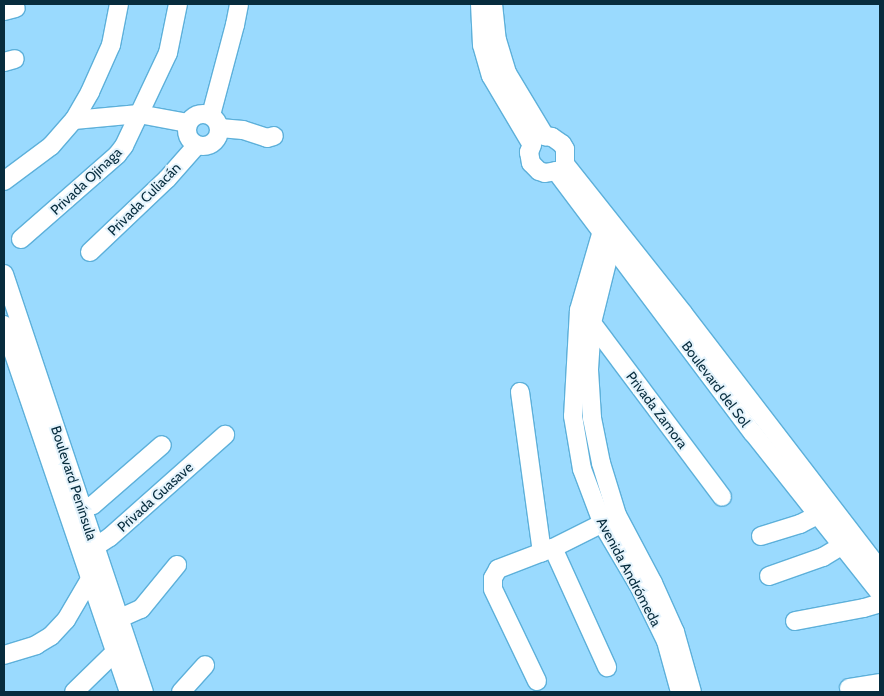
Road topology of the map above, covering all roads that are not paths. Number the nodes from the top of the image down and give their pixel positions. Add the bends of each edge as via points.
1 (119, 4) edge
2 (178, 4) edge
3 (239, 4) edge
4 (480, 4) edge
5 (493, 4) edge
6 (139, 114) junction
7 (74, 120) junction
8 (215, 122) junction
9 (188, 123) junction
10 (274, 136) dead end
11 (538, 140) junction
12 (197, 145) junction
13 (561, 168) junction
14 (4, 180) edge
15 (604, 224) junction
16 (21, 239) dead end
17 (615, 239) junction
18 (90, 252) dead end
19 (4, 274) edge
20 (592, 323) junction
21 (8, 329) edge
22 (520, 392) dead end
23 (225, 435) dead end
24 (162, 445) dead end
25 (722, 497) dead end
26 (82, 508) junction
27 (826, 511) junction
28 (610, 520) junction
29 (761, 536) dead end
30 (843, 545) junction
31 (548, 550) junction
32 (92, 554) junction
33 (178, 565) dead end
34 (880, 570) edge
35 (769, 576) dead end
36 (90, 579) junction
37 (880, 593) edge
38 (880, 603) edge
39 (795, 621) dead end
40 (112, 622) junction
41 (125, 636) junction
42 (115, 652) junction
43 (4, 655) edge
44 (205, 665) dead end
45 (607, 667) dead end
46 (538, 681) dead end
47 (880, 683) edge
48 (849, 688) dead end
49 (74, 692) edge
50 (129, 692) edge
51 (144, 692) edge
52 (181, 692) edge
53 (680, 692) edge
54 (692, 692) edge

1 - 7 street via 111,45
2 - 6 street, Privada Ojinaga via 168,53
3 - 8 street
4 - 11 street via 482,45 491,76
5 - 11 street via 497,40 507,74
6 - 7 street
6 - 9 street
6 - 16 street, Privada Ojinaga via 117,155
7 - 14 street via 51,146
8 - 9 street via 200,114
8 - 10 street via 267,138
8 - 12 street via 217,139 213,143
9 - 12 street via 187,133
11 - 13 street via 552,137 562,144 565,149
11 - 13 street via 529,158 534,168 544,173
12 - 18 street, Privada Culiacán via 167,179
13 - 15 street, Boulevard del Sol
15 - 17 street, Boulevard del Sol
15 - 28 street, Avenida Andrómeda via 579,310 573,416 582,469
17 - 20 street, Avenida Andrómeda
17 - 27 street, Boulevard del Sol
19 - 21 street, Boulevard Península
20 - 25 street, Privada Zamora
20 - 28 street, Avenida Andrómeda via 589,370 592,418
21 - 26 street, Boulevard Península
21 - 32 street, Boulevard Península
22 - 31 street
23 - 32 street, Privada Guasave
24 - 26 street via 93,505
26 - 32 street, Boulevard Península
27 - 29 street via 800,524
27 - 30 street, Boulevard del Sol
27 - 34 street, Boulevard del Sol
28 - 31 street
28 - 53 street, Avenida Andrómeda via 666,641
28 - 54 street, Avenida Andrómeda via 653,584 675,632
30 - 35 street via 823,557
30 - 37 street, Boulevard del Sol
31 - 45 street
31 - 46 street via 498,569 493,578 493,589
32 - 36 street, Boulevard Península
32 - 40 street, Boulevard Península
33 - 40 street via 141,609
36 - 40 street, Boulevard Península
36 - 43 street via 66,620 50,636 36,645
38 - 39 street
40 - 41 street, Boulevard Península
40 - 42 street, Boulevard Península
41 - 42 street
41 - 51 street, Boulevard Península
42 - 49 street
42 - 50 street, Boulevard Península
44 - 52 street
47 - 48 street

